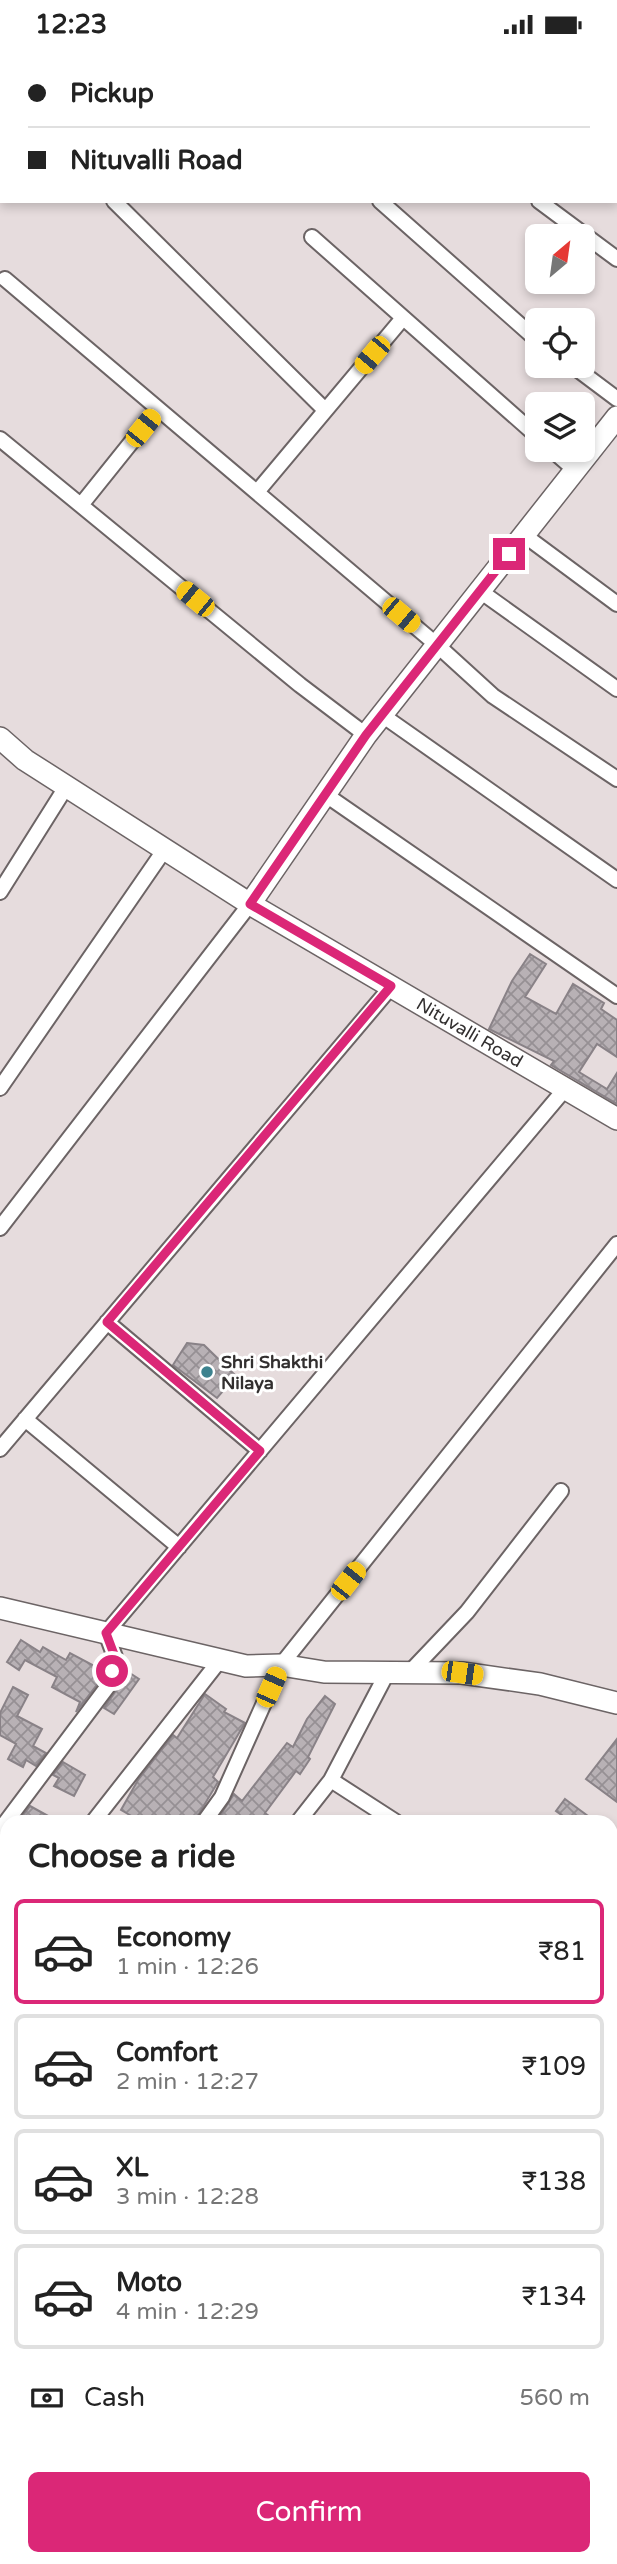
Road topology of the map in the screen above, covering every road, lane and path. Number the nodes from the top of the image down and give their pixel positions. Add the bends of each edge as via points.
1 (116, 203) edge
2 (382, 203) edge
3 (542, 203) edge
4 (312, 237) dead end
5 (617, 259) edge
6 (5, 279) dead end
7 (403, 318) junction
8 (525, 328) edge
9 (589, 378) edge
10 (617, 399) edge
11 (158, 409) junction
12 (325, 410) junction
13 (615, 424) edge
14 (525, 425) edge
15 (0, 439) edge
16 (566, 462) edge
17 (575, 470) junction
18 (257, 492) junction
19 (81, 505) junction
20 (524, 535) junction
21 (480, 591) junction
22 (617, 604) edge
23 (438, 645) junction
24 (617, 689) edge
25 (382, 715) junction
26 (366, 735) junction
27 (0, 738) edge
28 (617, 779) edge
29 (66, 787) junction
30 (326, 795) junction
31 (165, 849) junction
32 (617, 880) edge
33 (0, 892) edge
34 (250, 904) junction
35 (391, 986) junction
36 (617, 996) edge
37 (0, 1088) edge
38 (565, 1089) junction
39 (617, 1119) edge
40 (5, 1211) edge
41 (0, 1228) edge
42 (617, 1244) edge
43 (107, 1322) junction
44 (25, 1419) junction
45 (0, 1449) edge
46 (260, 1451) junction
47 (561, 1491) dead end
48 (179, 1547) junction
49 (0, 1608) edge
50 (106, 1633) junction
51 (220, 1660) junction
52 (281, 1665) junction
53 (398, 1673) junction
54 (617, 1703) edge
55 (331, 1780) junction
56 (11, 1815) edge
57 (98, 1815) edge
58 (209, 1815) edge
59 (304, 1815) edge
60 (385, 1815) edge

1 - 12 street
2 - 8 street
3 - 5 street
4 - 7 street
6 - 11 street
7 - 12 street
7 - 14 street
9 - 10 street
11 - 18 street
11 - 19 street
12 - 18 street
13 - 17 street
15 - 19 street
16 - 17 street
17 - 20 street
18 - 23 street
19 - 26 street
20 - 21 street
20 - 22 street
21 - 23 street
21 - 24 street
23 - 25 street
23 - 28 street via 493,696
25 - 26 street
25 - 32 street
26 - 30 street
27 - 29 street, Nituvalli Road
29 - 31 street, Nituvalli Road
29 - 33 street
30 - 34 street
30 - 36 street
31 - 34 street, Nituvalli Road
31 - 37 street
34 - 35 street, Nituvalli Road
34 - 40 street
35 - 38 street, Nituvalli Road
35 - 43 street
38 - 39 street, Nituvalli Road
38 - 46 street
40 - 41 street
42 - 52 street
43 - 44 street
43 - 46 street
44 - 45 street
44 - 48 street
46 - 48 street
47 - 53 street via 467,1612
48 - 50 street
49 - 50 street
50 - 51 street
50 - 56 street via 115,1657 108,1686
51 - 52 street via 246,1666
51 - 57 street
52 - 53 street via 324,1672
52 - 58 street via 222,1797
53 - 54 street via 462,1673 540,1684
53 - 55 street
55 - 59 street
55 - 60 street

